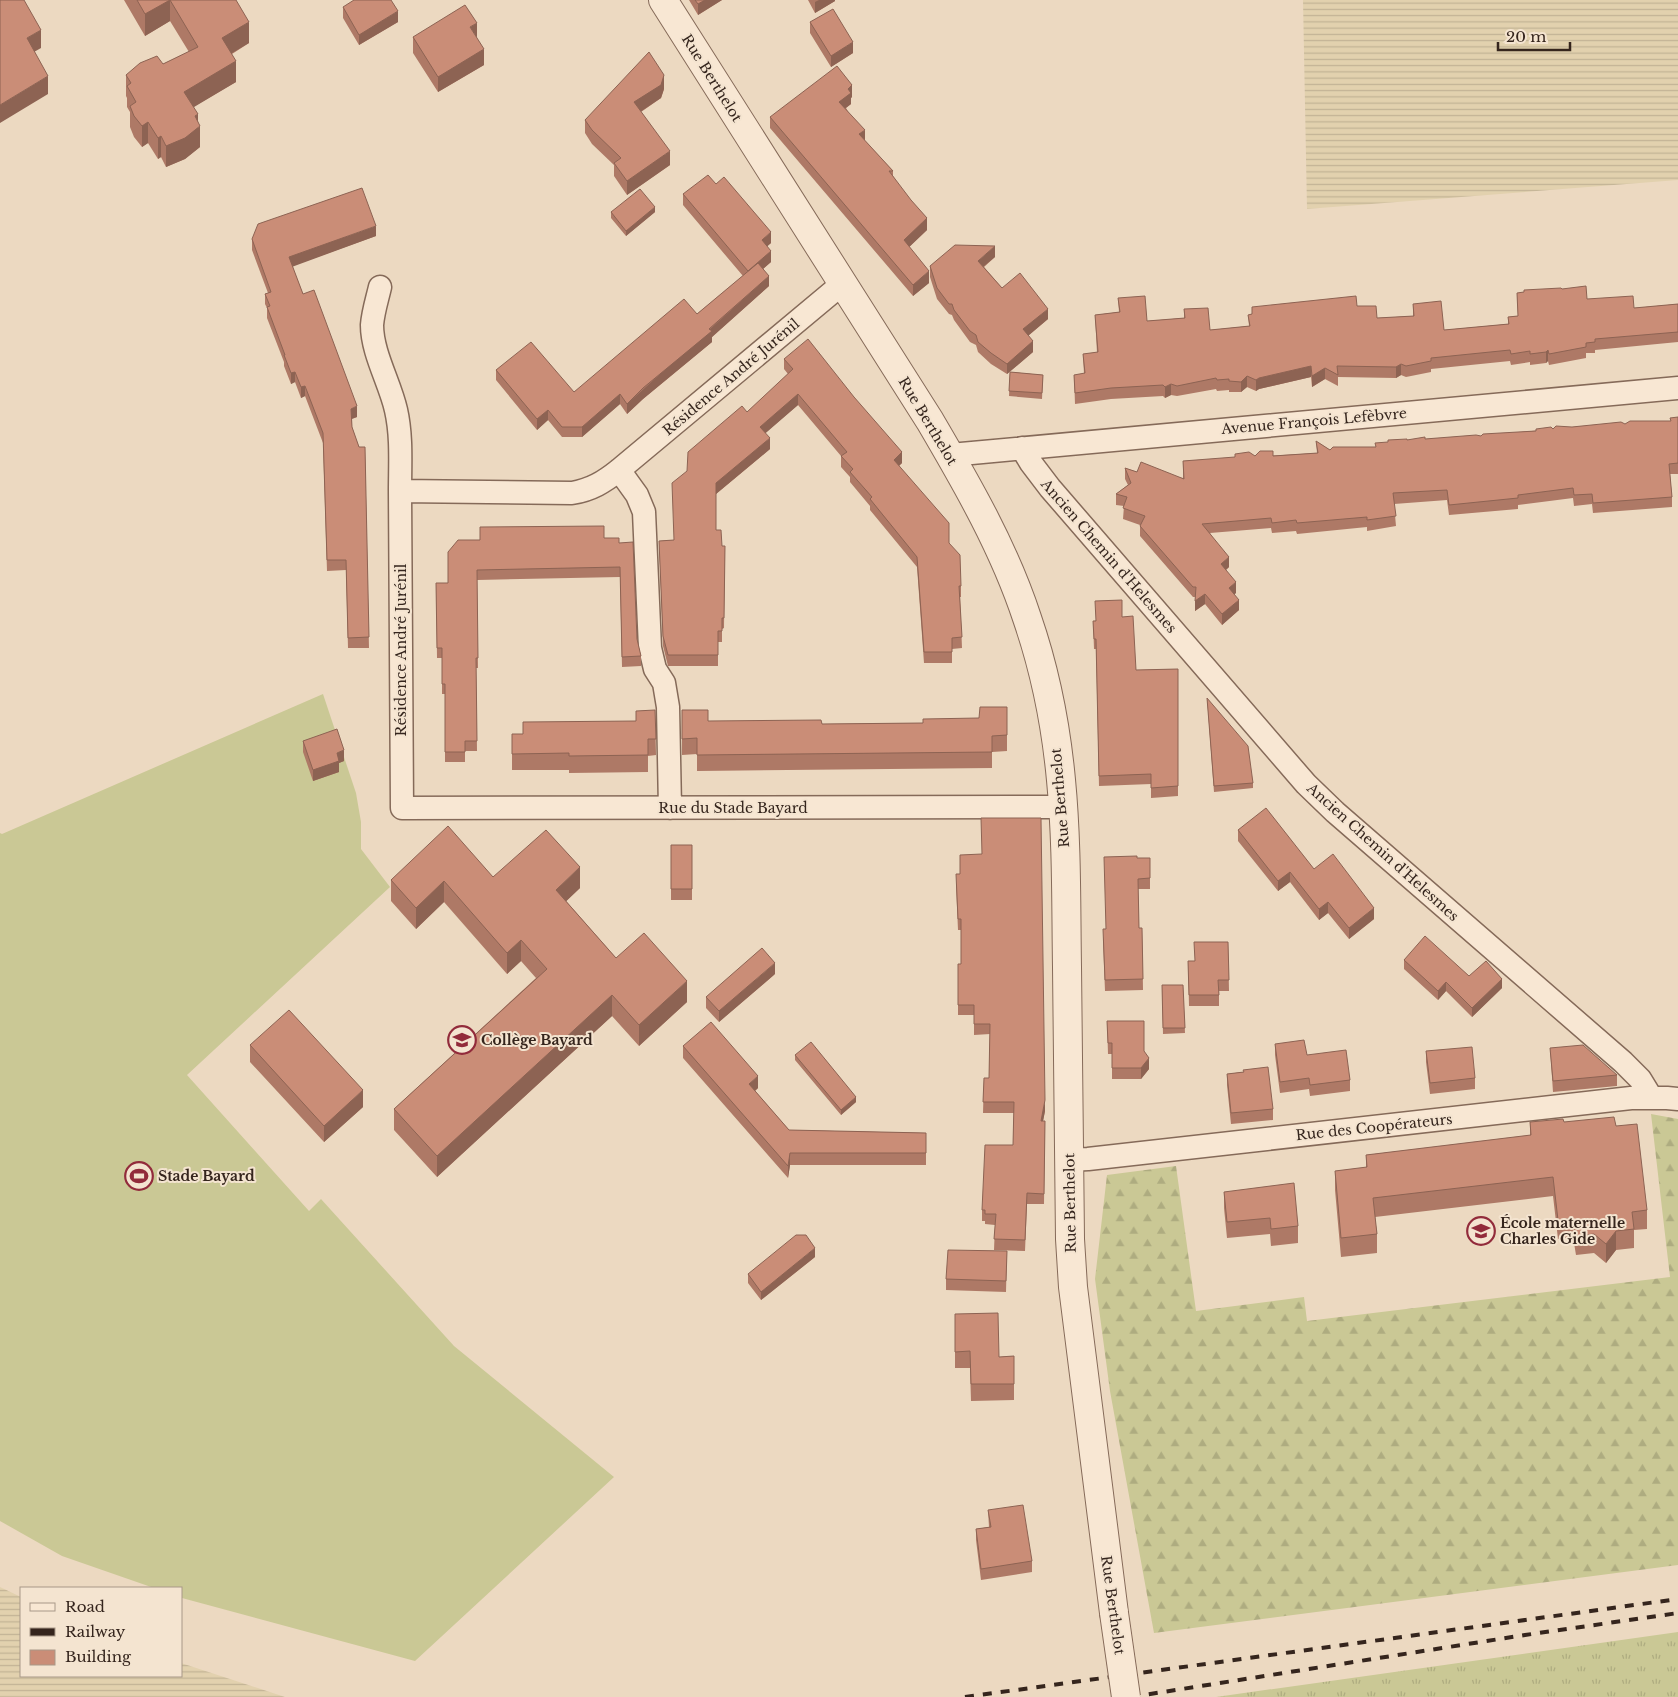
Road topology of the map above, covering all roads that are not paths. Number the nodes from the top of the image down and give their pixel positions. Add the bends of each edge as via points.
1 (662, 0) edge
2 (842, 284) junction
3 (380, 287) dead end
4 (1678, 388) edge
5 (1022, 448) junction
6 (950, 455) junction
7 (619, 470) junction
8 (400, 491) junction
9 (402, 808) joint
10 (670, 808) junction
11 (1063, 808) junction
12 (1651, 1097) junction
13 (1678, 1099) edge
14 (1070, 1160) junction
15 (1126, 1697) edge

1 - 2 street, Rue Berthelot
2 - 6 street, Rue Berthelot
2 - 7 street, Résidence André Jurénil
3 - 8 street, Résidence André Jurénil via 372,327 396,411 400,438
4 - 5 street, Avenue François Lefèbvre
5 - 6 street, Avenue François Lefèbvre
5 - 12 street, Ancien Chemin d'Helesmes via 1050,488 1312,791 1618,1058 1640,1079
6 - 11 street, Rue Berthelot via 989,526 1028,619 1052,721
7 - 8 street, Résidence André Jurénil via 594,487 572,492
7 - 10 street via 637,494 644,512 650,648 664,683 668,707
8 - 9 street, Résidence André Jurénil
9 - 10 street, Rue du Stade Bayard
10 - 11 street, Rue du Stade Bayard
11 - 14 street, Rue Berthelot
12 - 13 street, Rue des Coopérateurs
12 - 14 street, Rue des Coopérateurs
14 - 15 street, Rue Berthelot, bridge via 1073,1287

